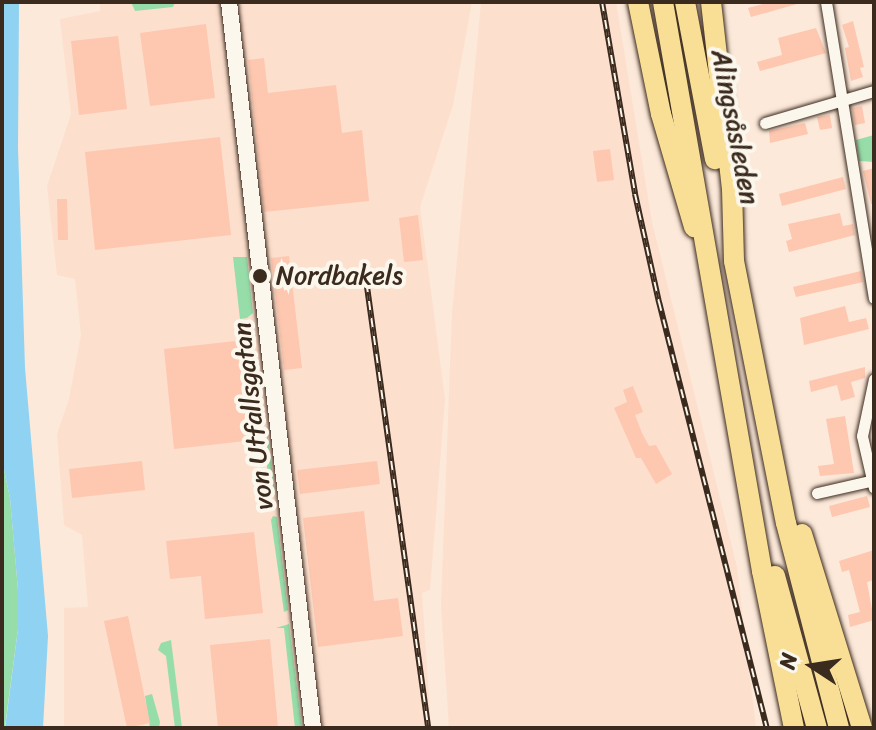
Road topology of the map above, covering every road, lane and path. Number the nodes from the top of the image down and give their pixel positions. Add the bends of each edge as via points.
1 (229, 2) edge
2 (638, 2) edge
3 (663, 2) edge
4 (685, 2) edge
5 (711, 2) edge
6 (826, 2) edge
7 (874, 91) edge
8 (842, 100) junction
9 (765, 123) dead end
10 (734, 261) junction
11 (716, 297) junction
12 (874, 298) edge
13 (874, 379) edge
14 (761, 408) junction
15 (873, 483) edge
16 (749, 484) junction
17 (817, 493) dead end
18 (313, 728) edge
19 (794, 728) edge
20 (817, 728) edge
21 (839, 728) edge
22 (862, 728) edge

1 - 18 street, von Utfallsgatan
2 - 11 highway via 672,160
3 - 11 highway
4 - 10 highway, Alingsåsleden
5 - 10 highway via 732,189
6 - 8 street
7 - 8 street
8 - 9 street
8 - 12 street
10 - 14 highway
11 - 16 highway
13 - 15 street via 862,436
14 - 21 highway
14 - 22 highway via 783,463
15 - 17 street
16 - 19 highway
16 - 20 highway

